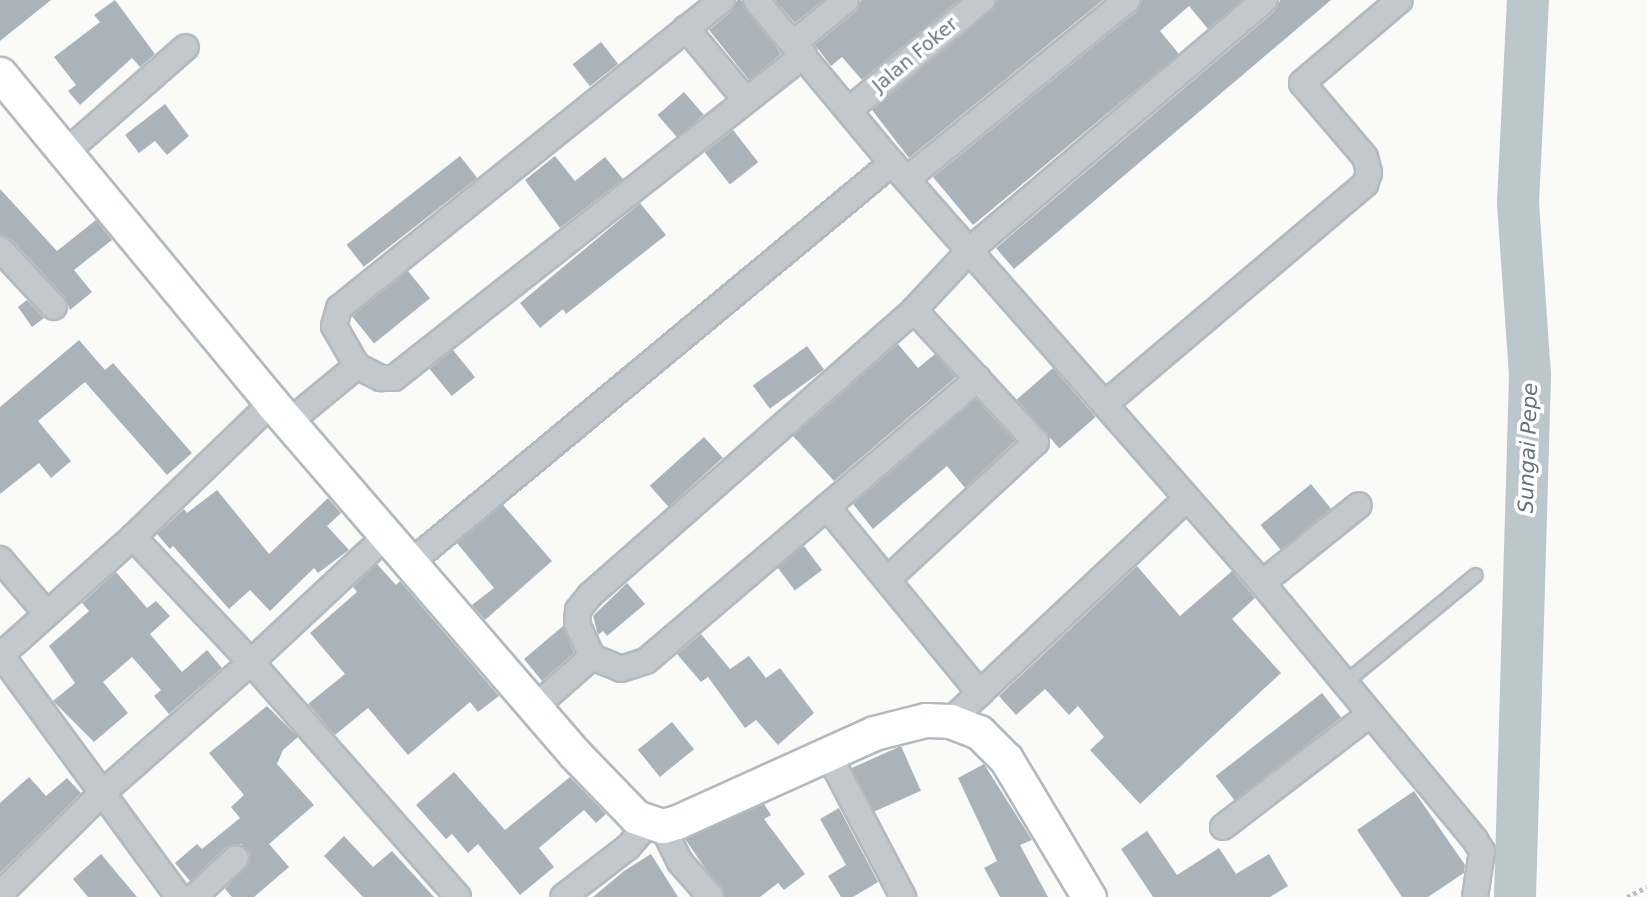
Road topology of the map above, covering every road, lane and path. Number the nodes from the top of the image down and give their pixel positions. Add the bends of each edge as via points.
1 (722, 0) edge
2 (756, 0) edge
3 (846, 0) edge
4 (982, 0) edge
5 (1127, 0) edge
6 (1265, 0) edge
7 (1400, 0) edge
8 (686, 29) junction
9 (187, 47) dead end
10 (798, 50) junction
11 (0, 74) edge
12 (746, 99) junction
13 (849, 110) junction
14 (66, 152) junction
15 (900, 171) junction
16 (971, 248) junction
17 (0, 249) edge
18 (54, 307) dead end
19 (914, 310) junction
20 (357, 366) junction
21 (978, 378) junction
22 (1105, 404) junction
23 (281, 412) junction
24 (1186, 499) junction
25 (1359, 505) dead end
26 (827, 507) junction
27 (386, 536) junction
28 (134, 537) junction
29 (0, 559) edge
30 (410, 564) junction
31 (1476, 575) dead end
32 (888, 579) junction
33 (1262, 583) junction
34 (47, 614) junction
35 (1, 655) edge
36 (592, 657) junction
37 (251, 663) junction
38 (1346, 682) junction
39 (980, 693) junction
40 (536, 707) junction
41 (1370, 714) junction
42 (950, 721) junction
43 (827, 752) junction
44 (101, 794) junction
45 (655, 825) junction
46 (1223, 827) dead end
47 (236, 858) dead end
48 (1647, 887) edge
49 (0, 894) edge
50 (179, 897) edge
51 (194, 897) edge
52 (458, 897) edge
53 (563, 897) edge
54 (711, 897) edge
55 (903, 897) edge
56 (1089, 897) edge
57 (1475, 897) edge
58 (1627, 897) edge

1 - 8 street
2 - 10 street
3 - 10 street
4 - 13 street, Jalan Foker
5 - 15 street
6 - 16 street
7 - 22 street via 1303,83 1365,157 1369,173 1365,184
8 - 12 street
8 - 20 street via 339,308 334,326
9 - 14 street
10 - 12 street
10 - 13 street
11 - 14 main road
12 - 20 street via 394,378 381,378
13 - 15 street
14 - 23 main road
15 - 16 street
15 - 30 street
16 - 19 street
16 - 22 street
17 - 18 street
19 - 21 street
19 - 36 street via 590,595 578,610 577,624
20 - 23 street
21 - 26 street
21 - 32 street via 1036,442
22 - 24 street
23 - 27 main road
23 - 28 street
24 - 33 street
24 - 39 street
25 - 33 street
26 - 32 street
26 - 36 street via 646,661 621,669
27 - 30 main road
27 - 37 street
28 - 34 street
28 - 37 street
29 - 34 street
30 - 40 main road
31 - 38 lane
32 - 39 street
33 - 38 street
34 - 35 street
35 - 44 street
36 - 40 street
37 - 44 street
37 - 52 street
38 - 41 street
39 - 42 street
40 - 45 main road via 625,808
41 - 46 street
41 - 57 street via 1480,846
42 - 43 main road via 925,720
42 - 56 main road via 979,732 1006,759
43 - 45 main road
43 - 55 street
44 - 49 street
44 - 50 street
45 - 53 street
45 - 54 street
47 - 51 street
48 - 58 path

